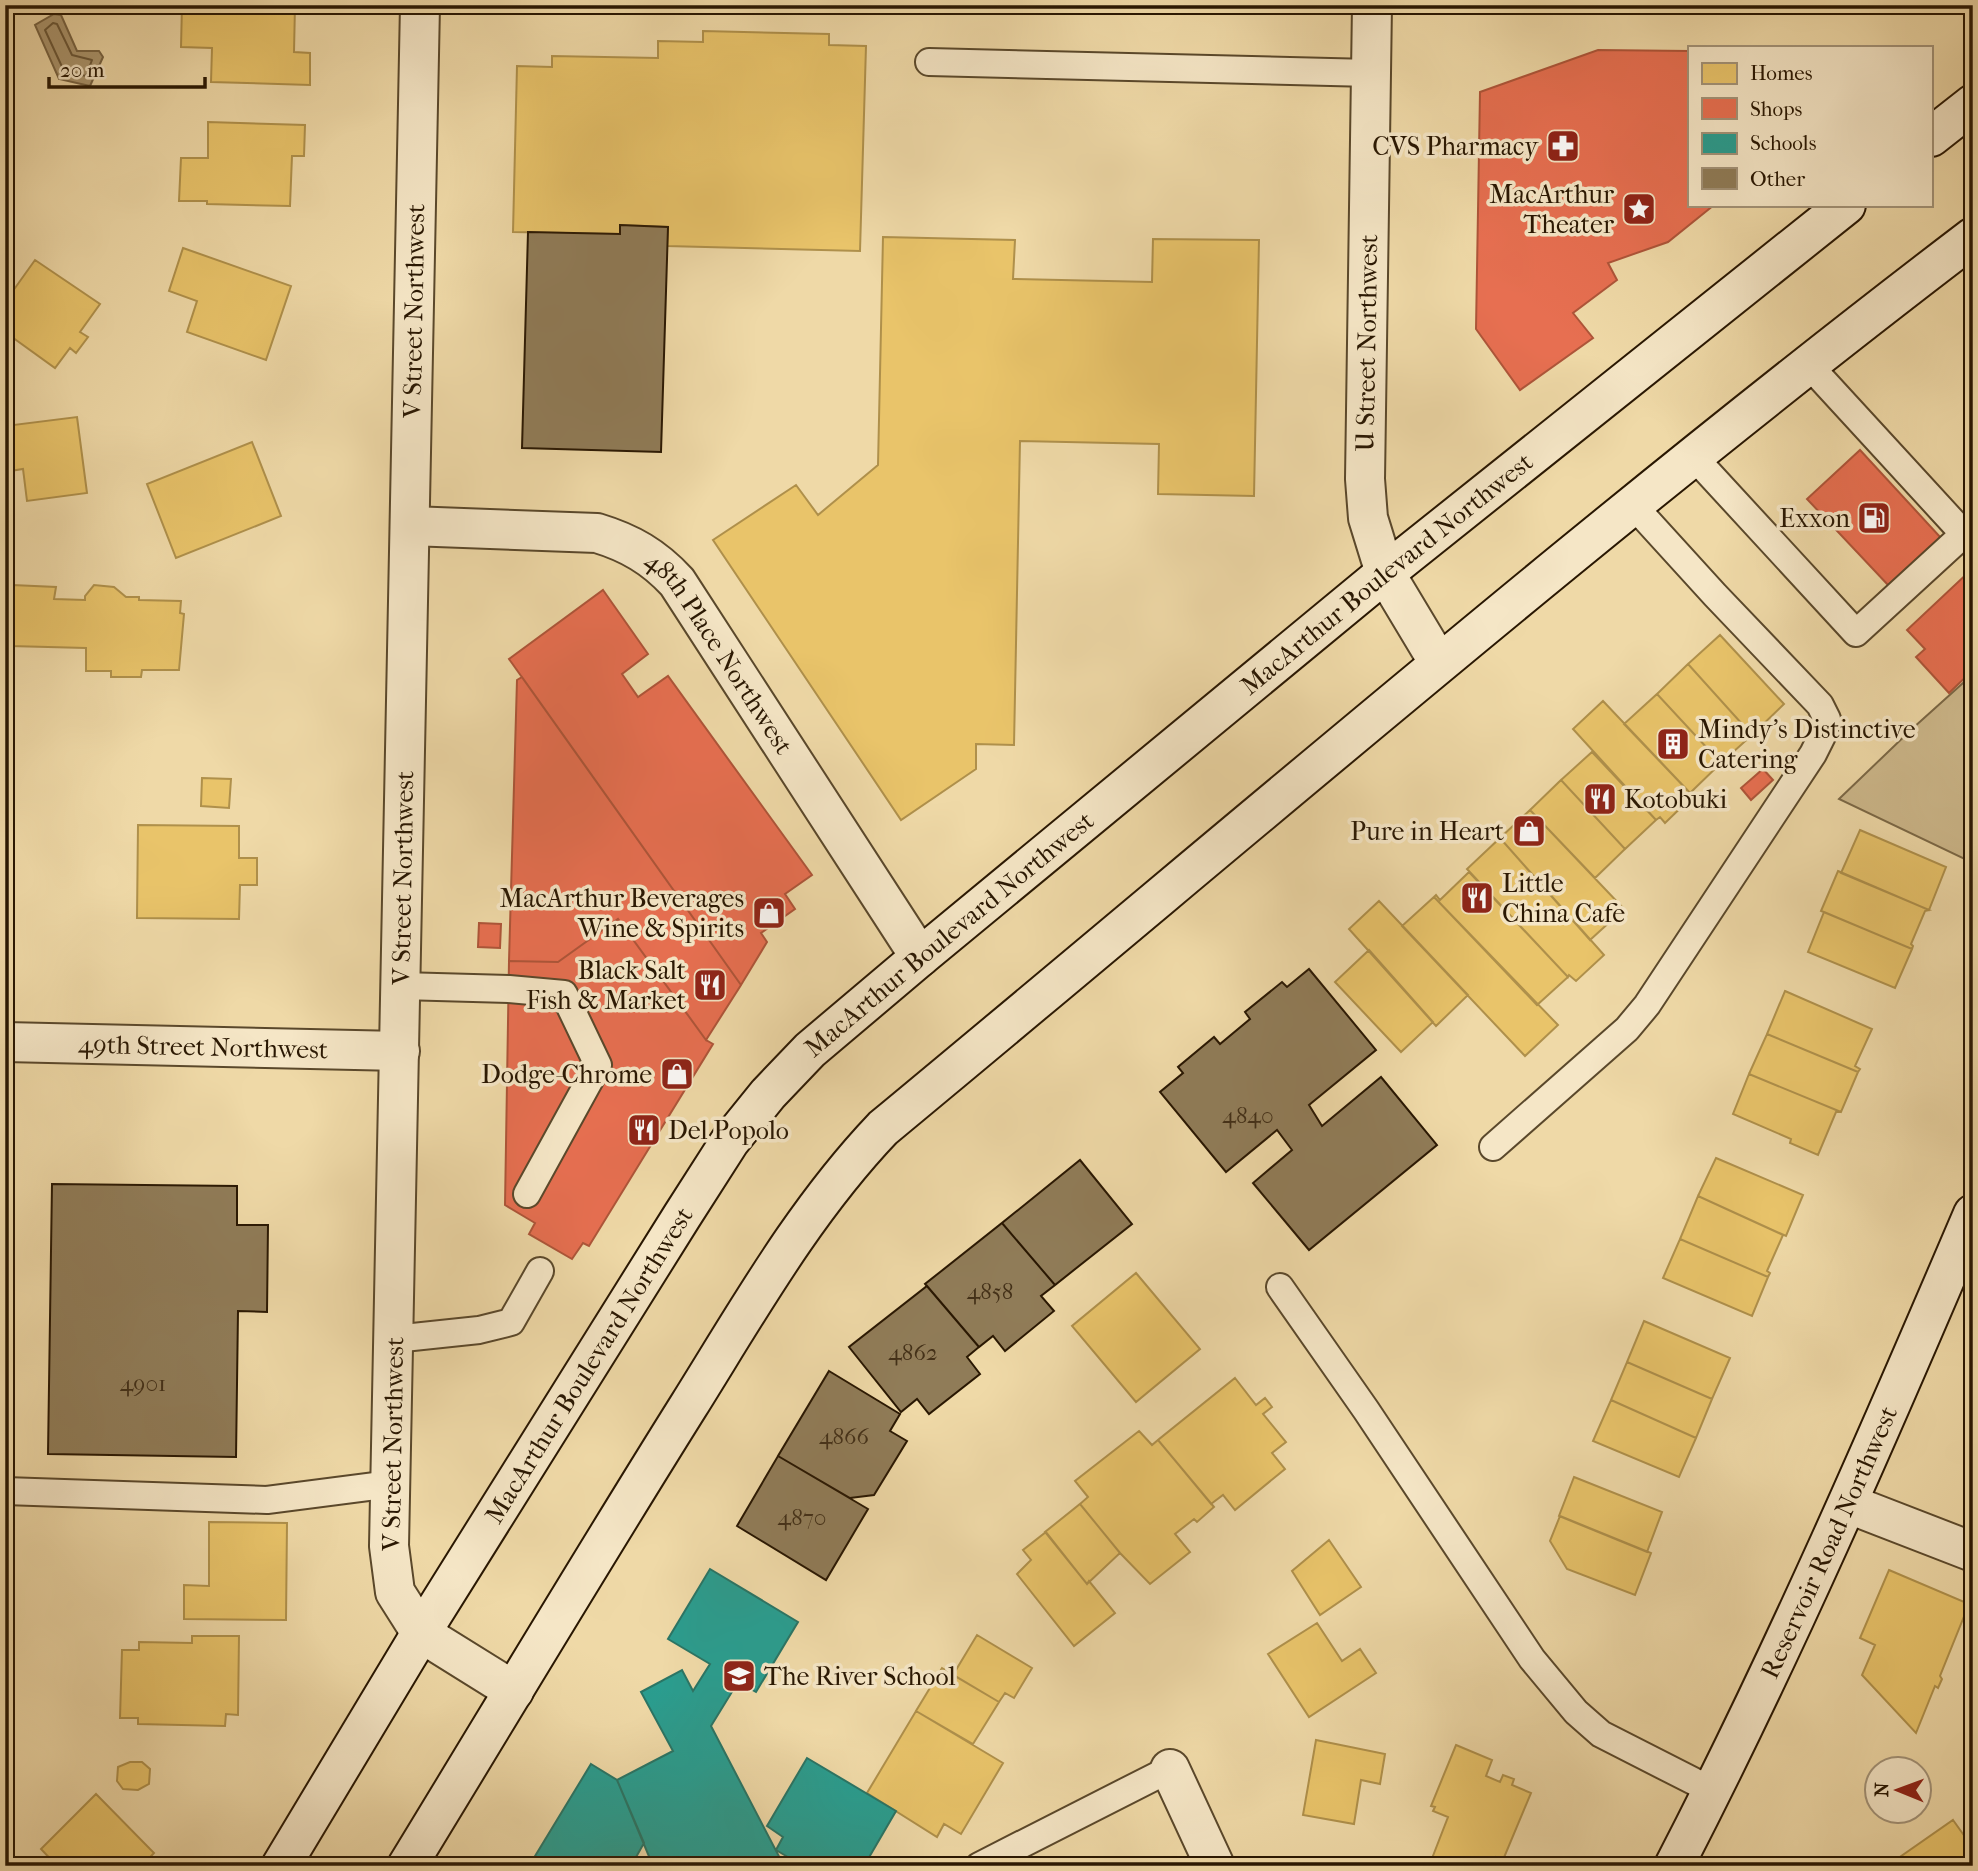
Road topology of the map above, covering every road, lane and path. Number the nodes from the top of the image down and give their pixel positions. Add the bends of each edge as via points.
1 (420, 5) edge
2 (1372, 5) edge
3 (929, 62) dead end
4 (1371, 73) junction
5 (1973, 104) edge
6 (1932, 137) edge
7 (1845, 206) edge
8 (1973, 237) edge
9 (1807, 363) junction
10 (1693, 456) junction
11 (1633, 505) junction
12 (410, 526) junction
13 (1385, 573) junction
14 (1439, 663) junction
15 (920, 957) junction
16 (401, 986) junction
17 (5, 1042) edge
18 (400, 1051) junction
19 (1493, 1147) dead end
20 (527, 1194) dead end
21 (1973, 1214) edge
22 (540, 1271) dead end
23 (1280, 1287) dead end
24 (394, 1339) junction
25 (391, 1484) junction
26 (5, 1491) edge
27 (1849, 1504) junction
28 (1973, 1552) edge
29 (421, 1633) junction
30 (514, 1691) junction
31 (1170, 1769) joint
32 (1713, 1791) junction
33 (281, 1866) edge
34 (407, 1866) edge
35 (979, 1866) edge
36 (1215, 1866) edge
37 (1674, 1866) edge

1 - 12 main road, V Street Northwest
2 - 4 main road, U Street Northwest
3 - 4 lane
4 - 13 main road, U Street Northwest via 1365,479 1368,518
5 - 6 main road
7 - 13 main road, MacArthur Boulevard Northwest
8 - 9 main road
9 - 10 main road
9 - 10 lane via 1964,534 1856,633
10 - 11 main road
11 - 14 main road
11 - 19 lane via 1820,705 1827,719 1825,730 1780,806 1647,1005 1627,1029
12 - 15 main road, 48th Place Northwest via 597,533 620,540 661,565 677,582
12 - 16 main road, V Street Northwest
13 - 14 main road, U Street Northwest
13 - 15 main road, MacArthur Boulevard Northwest
14 - 30 main road via 883,1128 848,1164 764,1285
15 - 29 main road, MacArthur Boulevard Northwest via 810,1050 730,1141
16 - 18 main road, V Street Northwest
16 - 20 lane via 564,994 598,1065
17 - 18 main road, 49th Street Northwest
18 - 24 main road, V Street Northwest
21 - 27 main road, Reservoir Road Northwest
22 - 24 lane via 511,1322
23 - 32 lane via 1532,1659 1576,1712 1601,1734
24 - 25 main road, V Street Northwest
25 - 26 lane via 267,1500
25 - 29 main road, V Street Northwest via 389,1546 396,1592
27 - 28 main road
27 - 32 main road, Reservoir Road Northwest
29 - 30 main road, V Street Northwest
29 - 33 main road, MacArthur Boulevard Northwest
30 - 34 main road
31 - 35 lane
31 - 36 main road
32 - 37 main road, Reservoir Road Northwest

